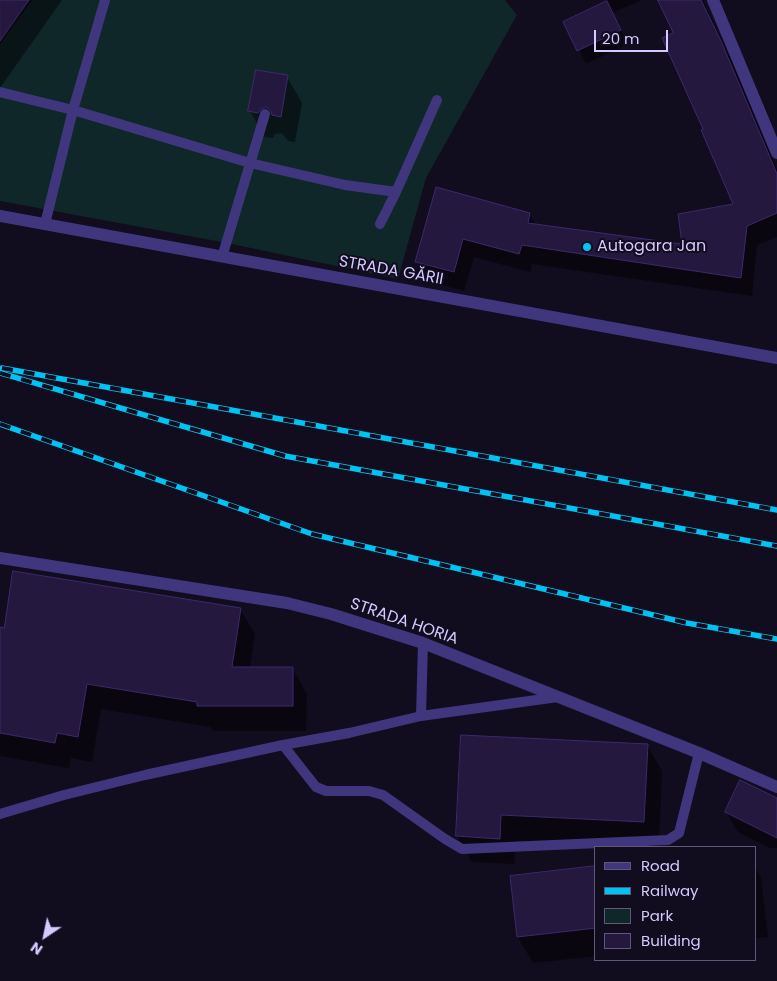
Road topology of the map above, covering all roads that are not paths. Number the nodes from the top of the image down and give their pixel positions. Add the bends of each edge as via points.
1 (105, 0) edge
2 (713, 0) edge
3 (0, 92) edge
4 (437, 100) dead end
5 (73, 110) junction
6 (265, 114) dead end
7 (777, 153) edge
8 (250, 163) junction
9 (396, 192) junction
10 (0, 216) edge
11 (44, 224) junction
12 (380, 224) dead end
13 (222, 257) junction
14 (777, 358) edge
15 (0, 558) edge
16 (423, 643) junction
17 (558, 697) junction
18 (421, 716) junction
19 (282, 745) junction
20 (699, 753) junction
21 (777, 787) edge
22 (0, 814) edge

1 - 5 lane
2 - 7 street
3 - 5 lane
4 - 9 lane
5 - 8 lane
5 - 11 lane
6 - 8 lane
8 - 9 lane
8 - 13 lane
9 - 12 lane
10 - 11 street, STRADA GĂRII
11 - 13 street, STRADA GĂRII
13 - 14 street, STRADA GĂRII
15 - 16 street, STRADA HORIA via 287,603
16 - 17 street, STRADA HORIA
16 - 18 lane
17 - 18 lane
17 - 20 street, STRADA HORIA
18 - 19 lane
19 - 20 lane via 316,787 326,791 369,790 383,795 462,849 668,840 679,833
19 - 22 lane via 145,775
20 - 21 street, STRADA HORIA

